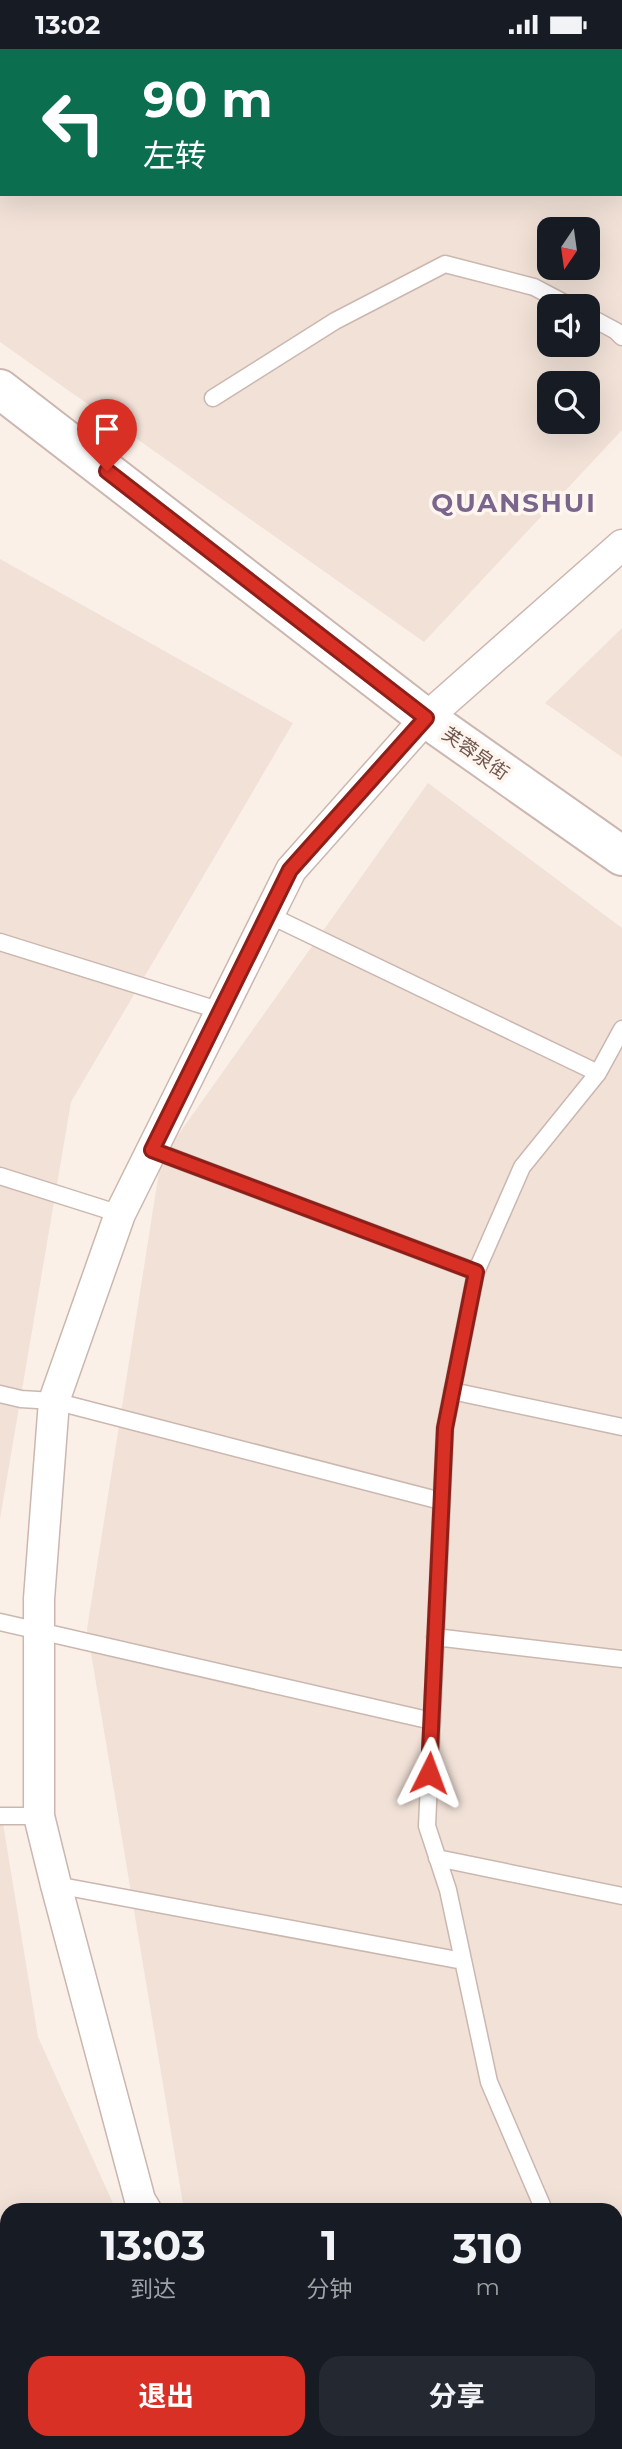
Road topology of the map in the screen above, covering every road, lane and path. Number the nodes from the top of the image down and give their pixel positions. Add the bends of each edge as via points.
1 (546, 294) edge
2 (600, 322) edge
3 (622, 337) edge
4 (0, 389) edge
5 (213, 398) dead end
6 (622, 545) edge
7 (426, 718) junction
8 (622, 856) edge
9 (269, 915) junction
10 (0, 942) edge
11 (221, 1011) junction
12 (622, 1029) edge
13 (598, 1073) junction
14 (152, 1150) junction
15 (0, 1176) edge
16 (120, 1214) junction
17 (476, 1272) junction
18 (452, 1391) junction
19 (0, 1394) edge
20 (54, 1401) junction
21 (622, 1427) edge
22 (442, 1501) junction
23 (0, 1622) edge
24 (39, 1631) junction
25 (435, 1637) junction
26 (622, 1659) edge
27 (432, 1721) junction
28 (0, 1816) edge
29 (39, 1816) junction
30 (438, 1858) junction
31 (56, 1885) junction
32 (622, 1896) edge
33 (463, 1961) junction
34 (142, 2203) edge
35 (541, 2203) edge

1 - 5 lane via 444,264 335,321
2 - 3 lane
4 - 7 street, 芙蓉泉街
6 - 7 street
7 - 8 street, 芙蓉泉街
7 - 9 street via 290,870
9 - 11 street
9 - 13 lane
10 - 11 lane
11 - 14 street
12 - 13 lane
13 - 17 lane via 522,1167
14 - 16 street
14 - 17 lane
15 - 16 lane
16 - 20 street
17 - 18 lane
18 - 21 lane
18 - 22 lane via 445,1428
19 - 20 lane
20 - 22 lane
20 - 24 street
22 - 25 lane
23 - 24 lane
24 - 27 lane
24 - 29 street
25 - 26 lane
25 - 27 lane
27 - 30 lane via 427,1826
28 - 29 lane
29 - 31 street
30 - 32 lane
30 - 33 lane
31 - 33 lane
31 - 34 street
33 - 35 lane via 489,2083

